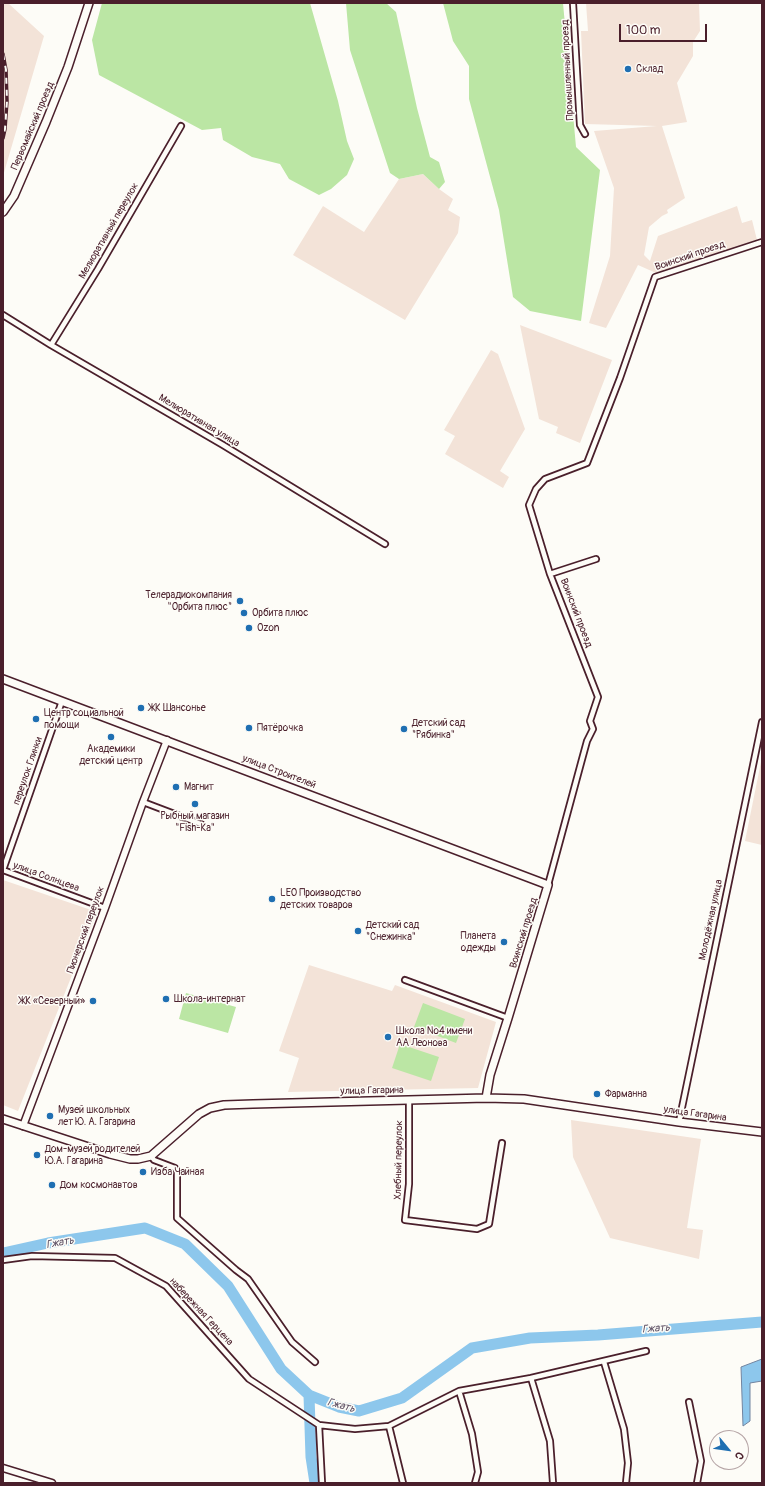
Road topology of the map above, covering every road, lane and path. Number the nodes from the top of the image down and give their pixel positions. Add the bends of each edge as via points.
1 (90, 3) edge
2 (573, 3) edge
3 (181, 126) dead end
4 (585, 134) dead end
5 (3, 212) edge
6 (762, 242) edge
7 (3, 315) edge
8 (51, 345) junction
9 (385, 544) dead end
10 (596, 559) dead end
11 (550, 574) junction
12 (3, 679) edge
13 (62, 701) junction
14 (762, 722) edge
15 (167, 740) junction
16 (143, 802) junction
17 (201, 824) dead end
18 (3, 870) edge
19 (548, 885) junction
20 (106, 908) junction
21 (406, 980) dead end
22 (508, 1018) junction
23 (486, 1098) junction
24 (409, 1101) junction
25 (3, 1119) edge
26 (678, 1122) junction
27 (23, 1126) junction
28 (762, 1132) edge
29 (502, 1142) dead end
30 (151, 1156) junction
31 (3, 1260) edge
32 (646, 1351) dead end
33 (315, 1362) dead end
34 (604, 1362) junction
35 (532, 1378) junction
36 (459, 1391) junction
37 (689, 1402) dead end
38 (319, 1425) junction
39 (389, 1426) junction
40 (3, 1468) edge
41 (52, 1483) edge
42 (322, 1483) edge
43 (403, 1483) edge
44 (475, 1483) edge
45 (553, 1483) edge
46 (626, 1483) edge
47 (697, 1483) edge

1 - 5 main road, Первомайский проезд via 68,67 14,196
2 - 4 street, Промышленный проезд via 580,125
3 - 8 street, Мелиоративный переулок
6 - 11 street, Воинский проезд via 655,277 587,463 545,479 536,488 529,505
7 - 8 street, Мелиоративная улица
8 - 9 street, Мелиоративная улица via 223,445
10 - 11 street
11 - 19 street, Воинский проезд via 598,697 590,721 593,729 587,741
12 - 13 main road, улица Строителей
13 - 15 main road, улица Строителей
13 - 18 street, переулок Глинки
14 - 26 street, Молодёжная улица
15 - 16 street, Пионерский переулок
15 - 19 main road, улица Строителей
16 - 17 street
16 - 20 street, Пионерский переулок
18 - 20 street, улица Солнцева
19 - 22 main road, Воинский проезд
20 - 27 street, Пионерский переулок
21 - 22 street
22 - 23 main road, Воинский проезд via 490,1075
23 - 24 main road, улица Гагарина
23 - 26 main road, улица Гагарина via 524,1099
24 - 29 street, Хлебный переулок via 409,1184 405,1220 477,1229 489,1224
24 - 30 main road, улица Гагарина via 217,1106 199,1114
25 - 27 main road
26 - 28 main road, улица Гагарина
27 - 30 main road via 122,1157 138,1159
30 - 33 street via 154,1160 175,1168 177,1172 177,1218 248,1279 292,1342
31 - 38 street, набережная Герцена via 32,1256 115,1258 166,1286 249,1379
32 - 34 street, набережная Герцена
34 - 35 street, набережная Герцена
34 - 46 street via 624,1429 628,1463
35 - 36 street, набережная Герцена
35 - 45 street via 550,1441
36 - 39 street, набережная Герцена
36 - 44 street via 472,1434 478,1472
37 - 47 street via 701,1461
38 - 39 street, набережная Герцена via 355,1429
38 - 42 street
39 - 43 street
40 - 41 street

